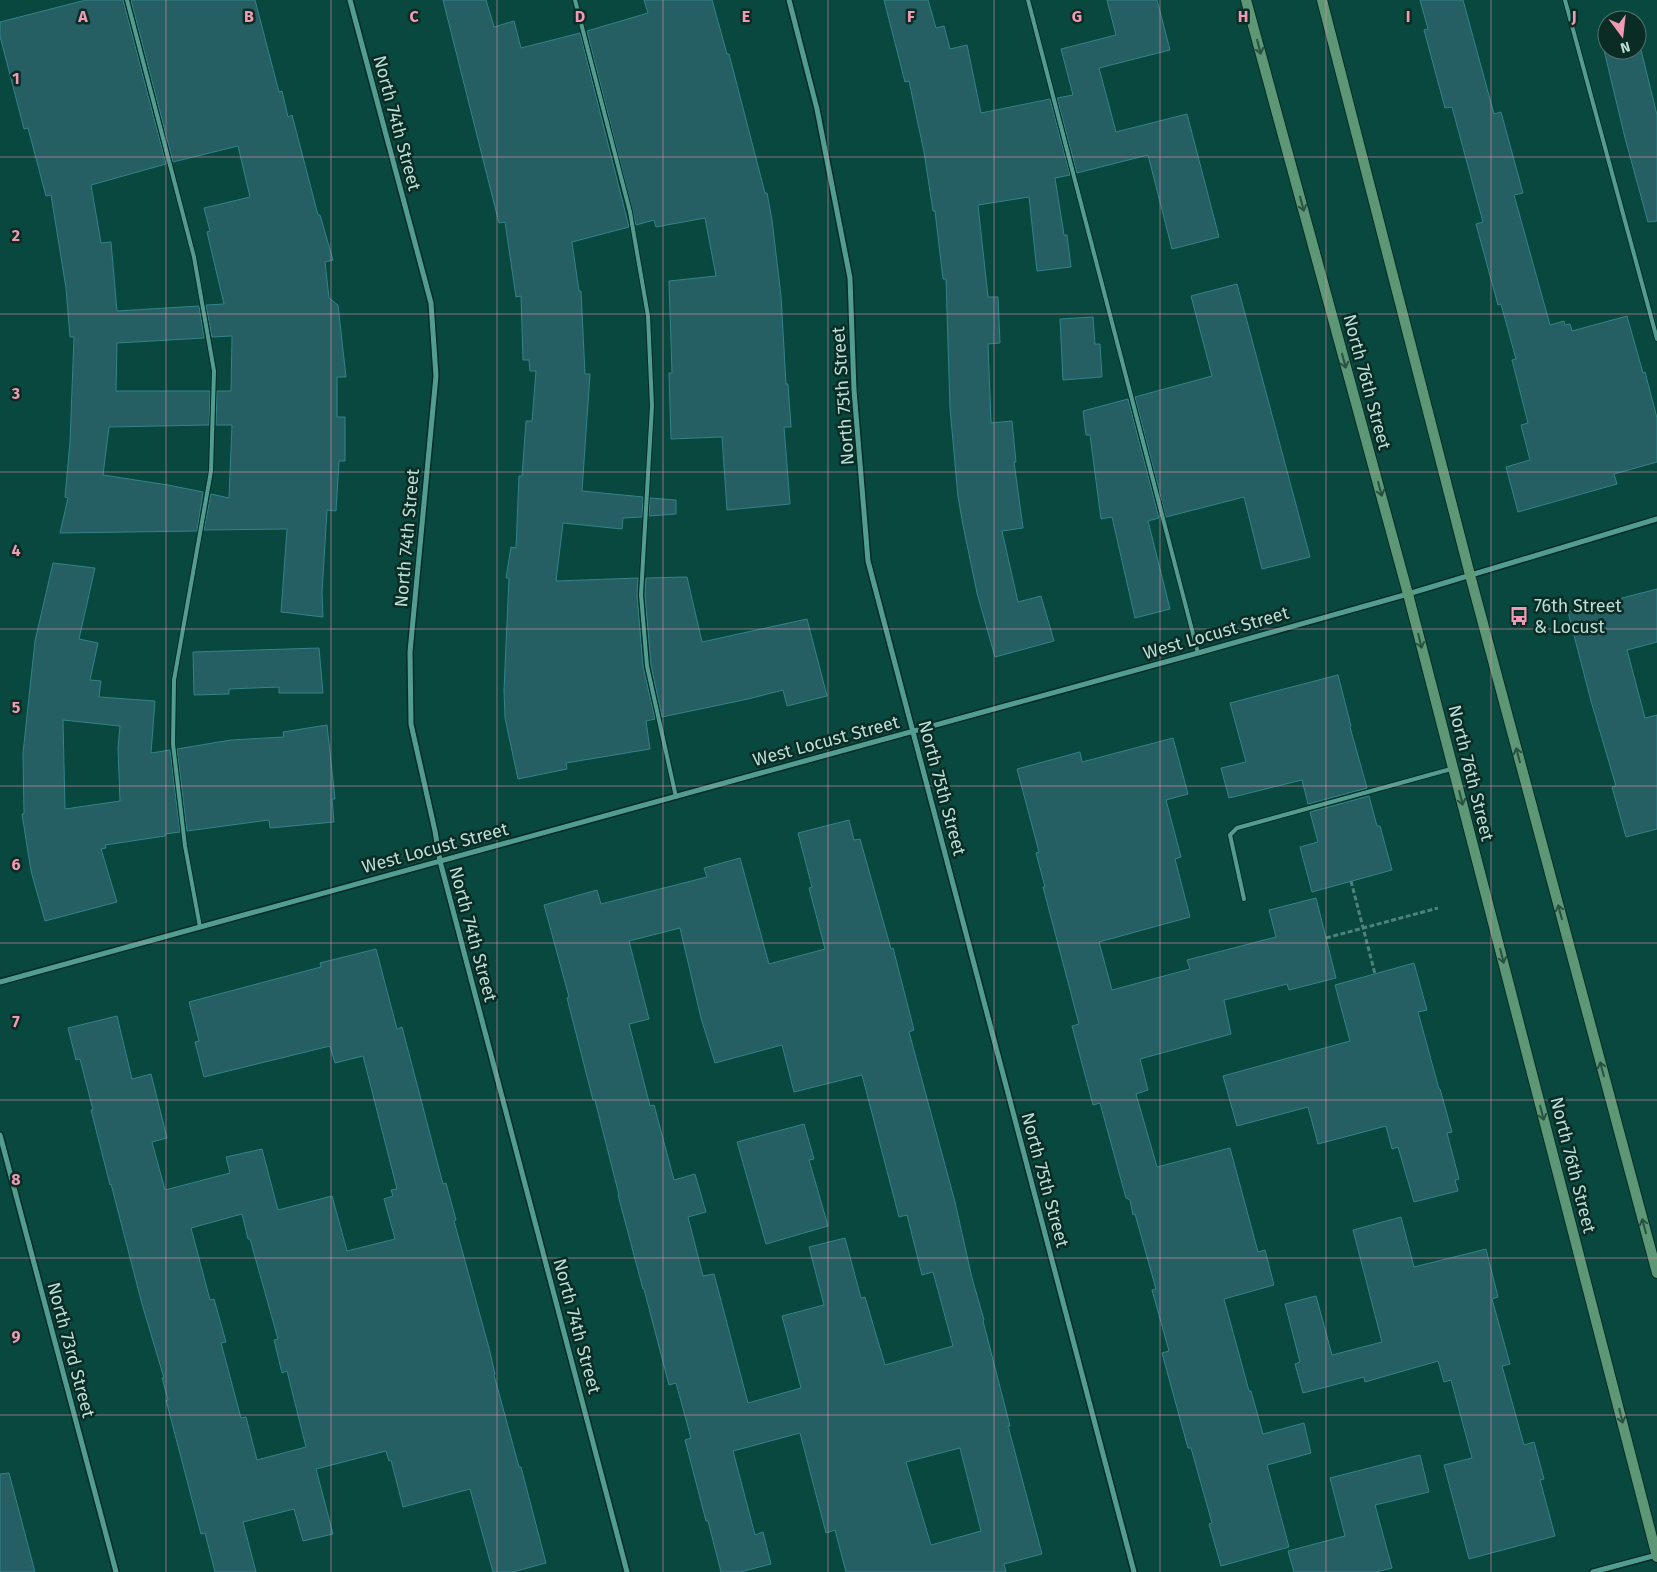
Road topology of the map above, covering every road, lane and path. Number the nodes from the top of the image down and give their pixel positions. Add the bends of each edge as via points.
1 (127, 0) edge
2 (350, 0) edge
3 (575, 0) edge
4 (790, 0) edge
5 (1028, 0) edge
6 (1246, 0) edge
7 (1322, 0) edge
8 (1565, 0) edge
9 (1657, 339) edge
10 (1657, 518) edge
11 (1470, 575) junction
12 (1408, 594) junction
13 (1198, 653) junction
14 (913, 731) junction
15 (1453, 768) junction
16 (676, 797) junction
17 (440, 861) junction
18 (1351, 881) dead end
19 (1244, 899) dead end
20 (1438, 908) dead end
21 (200, 927) junction
22 (1363, 928) junction
23 (1326, 938) dead end
24 (1375, 974) dead end
25 (0, 982) edge
26 (0, 1135) edge
27 (1657, 1273) edge
28 (1657, 1555) edge
29 (116, 1572) edge
30 (627, 1572) edge
31 (1134, 1572) edge
32 (1593, 1572) edge

1 - 21 lane via 194,258 214,371 211,471 174,680 173,744 185,846
2 - 17 street, North 74th Street via 431,303 436,376 410,652 411,724
3 - 16 lane via 630,212 648,316 652,406 641,595 647,666
4 - 14 street, North 75th Street via 817,109 850,278 854,390 868,561
5 - 13 lane
6 -> 12 main road, North 76th Street
7 - 11 main road
8 - 9 lane
10 - 11 street, West Locust Street
11 - 12 street, West Locust Street
27 -> 11 main road
12 - 13 street, West Locust Street
12 -> 15 main road, North 76th Street
13 - 14 street, West Locust Street
14 - 16 street, West Locust Street
14 - 31 street, North 75th Street
15 - 19 lane via 1237,828 1230,835
15 -> 28 main road, North 76th Street
16 - 17 street, West Locust Street
17 - 21 street, West Locust Street
17 - 30 street, North 74th Street
18 - 22 path
20 - 22 path
21 - 25 street, West Locust Street
22 - 23 path
22 - 24 path
26 - 29 street, North 73rd Street
28 - 32 street

